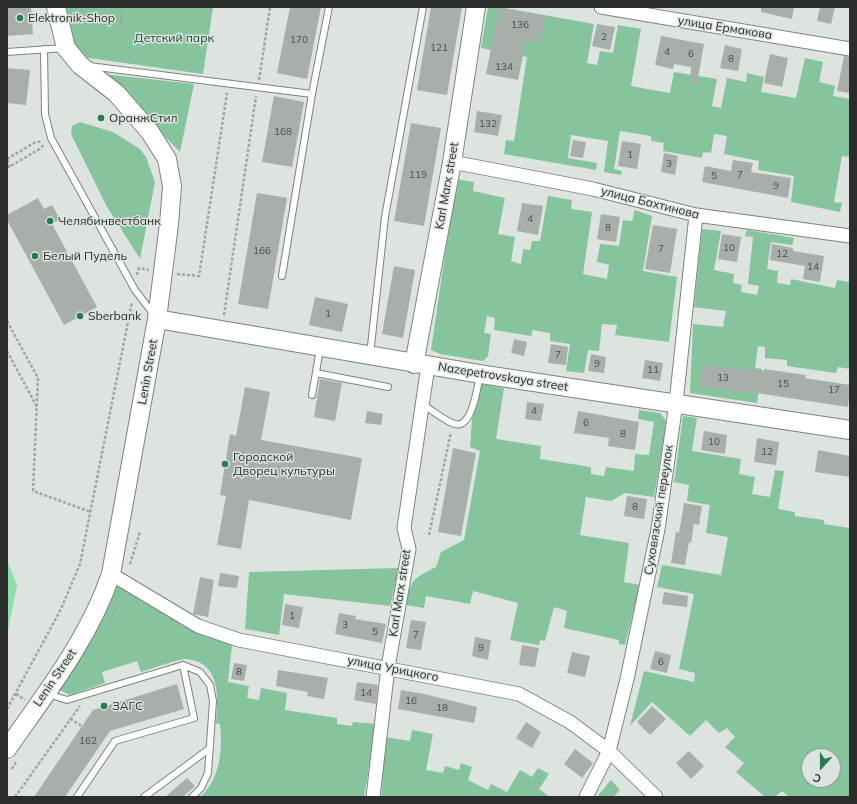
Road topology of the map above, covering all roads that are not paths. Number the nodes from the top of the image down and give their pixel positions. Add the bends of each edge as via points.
1 (56, 7) edge
2 (329, 7) edge
3 (423, 7) edge
4 (476, 7) edge
5 (601, 7) edge
6 (66, 48) junction
7 (44, 49) junction
8 (850, 49) edge
9 (7, 52) edge
10 (80, 65) junction
11 (312, 94) junction
12 (452, 162) junction
13 (696, 215) junction
14 (850, 236) edge
15 (282, 276) dead end
16 (157, 320) junction
17 (321, 348) junction
18 (369, 356) junction
19 (421, 365) junction
20 (316, 373) junction
21 (480, 374) junction
22 (388, 387) dead end
23 (312, 395) dead end
24 (676, 403) junction
25 (422, 404) junction
26 (850, 430) edge
27 (111, 574) junction
28 (183, 665) junction
29 (388, 667) junction
30 (47, 694) junction
31 (7, 749) edge
32 (209, 749) junction
33 (609, 751) junction
34 (77, 797) edge
35 (144, 797) edge
36 (192, 797) edge
37 (372, 797) edge
38 (586, 797) edge
39 (656, 797) edge

1 - 6 main road, Lenin Street
2 - 11 lane
3 - 18 lane via 385,217
4 - 12 main road, Karl Marx street
5 - 8 street, улица Ермакова
6 - 7 lane
6 - 10 main road, Lenin Street
7 - 9 lane
7 - 16 lane via 46,114 51,138 135,290
10 - 11 lane
10 - 16 main road, Lenin Street via 116,93 150,132 167,159 172,186 170,224
11 - 15 lane
12 - 13 street, улица Бахтинова via 594,189
12 - 19 main road, Karl Marx street
13 - 14 street, улица Бахтинова
13 - 24 street, Суховязский переулок
16 - 17 main road, Nazepetrovskaya street
16 - 27 main road, Lenin Street
17 - 18 main road, Nazepetrovskaya street
17 - 20 lane
18 - 19 main road, Nazepetrovskaya street
19 - 21 main road, Nazepetrovskaya street
19 - 25 street, Karl Marx street
20 - 22 lane
20 - 23 lane
21 - 24 main road, Nazepetrovskaya street
21 - 25 lane via 467,420 460,424 453,424
24 - 26 main road, Nazepetrovskaya street
24 - 33 street, Суховязский переулок via 658,529 627,679
25 - 29 street, Karl Marx street via 404,528 409,549
27 - 29 street, улица Урицкого via 198,626 239,640
27 - 30 main road, Lenin Street via 89,626
28 - 30 lane via 67,700
28 - 32 lane via 200,672 210,685 213,701
28 - 34 lane via 194,718 115,741
29 - 33 street, улица Урицкого via 519,694 570,722
29 - 37 street, Karl Marx street
30 - 31 main road, Lenin Street
32 - 35 lane
32 - 36 lane via 208,773 201,788
33 - 38 street, Суховязский переулок
33 - 39 street, улица Урицкого

